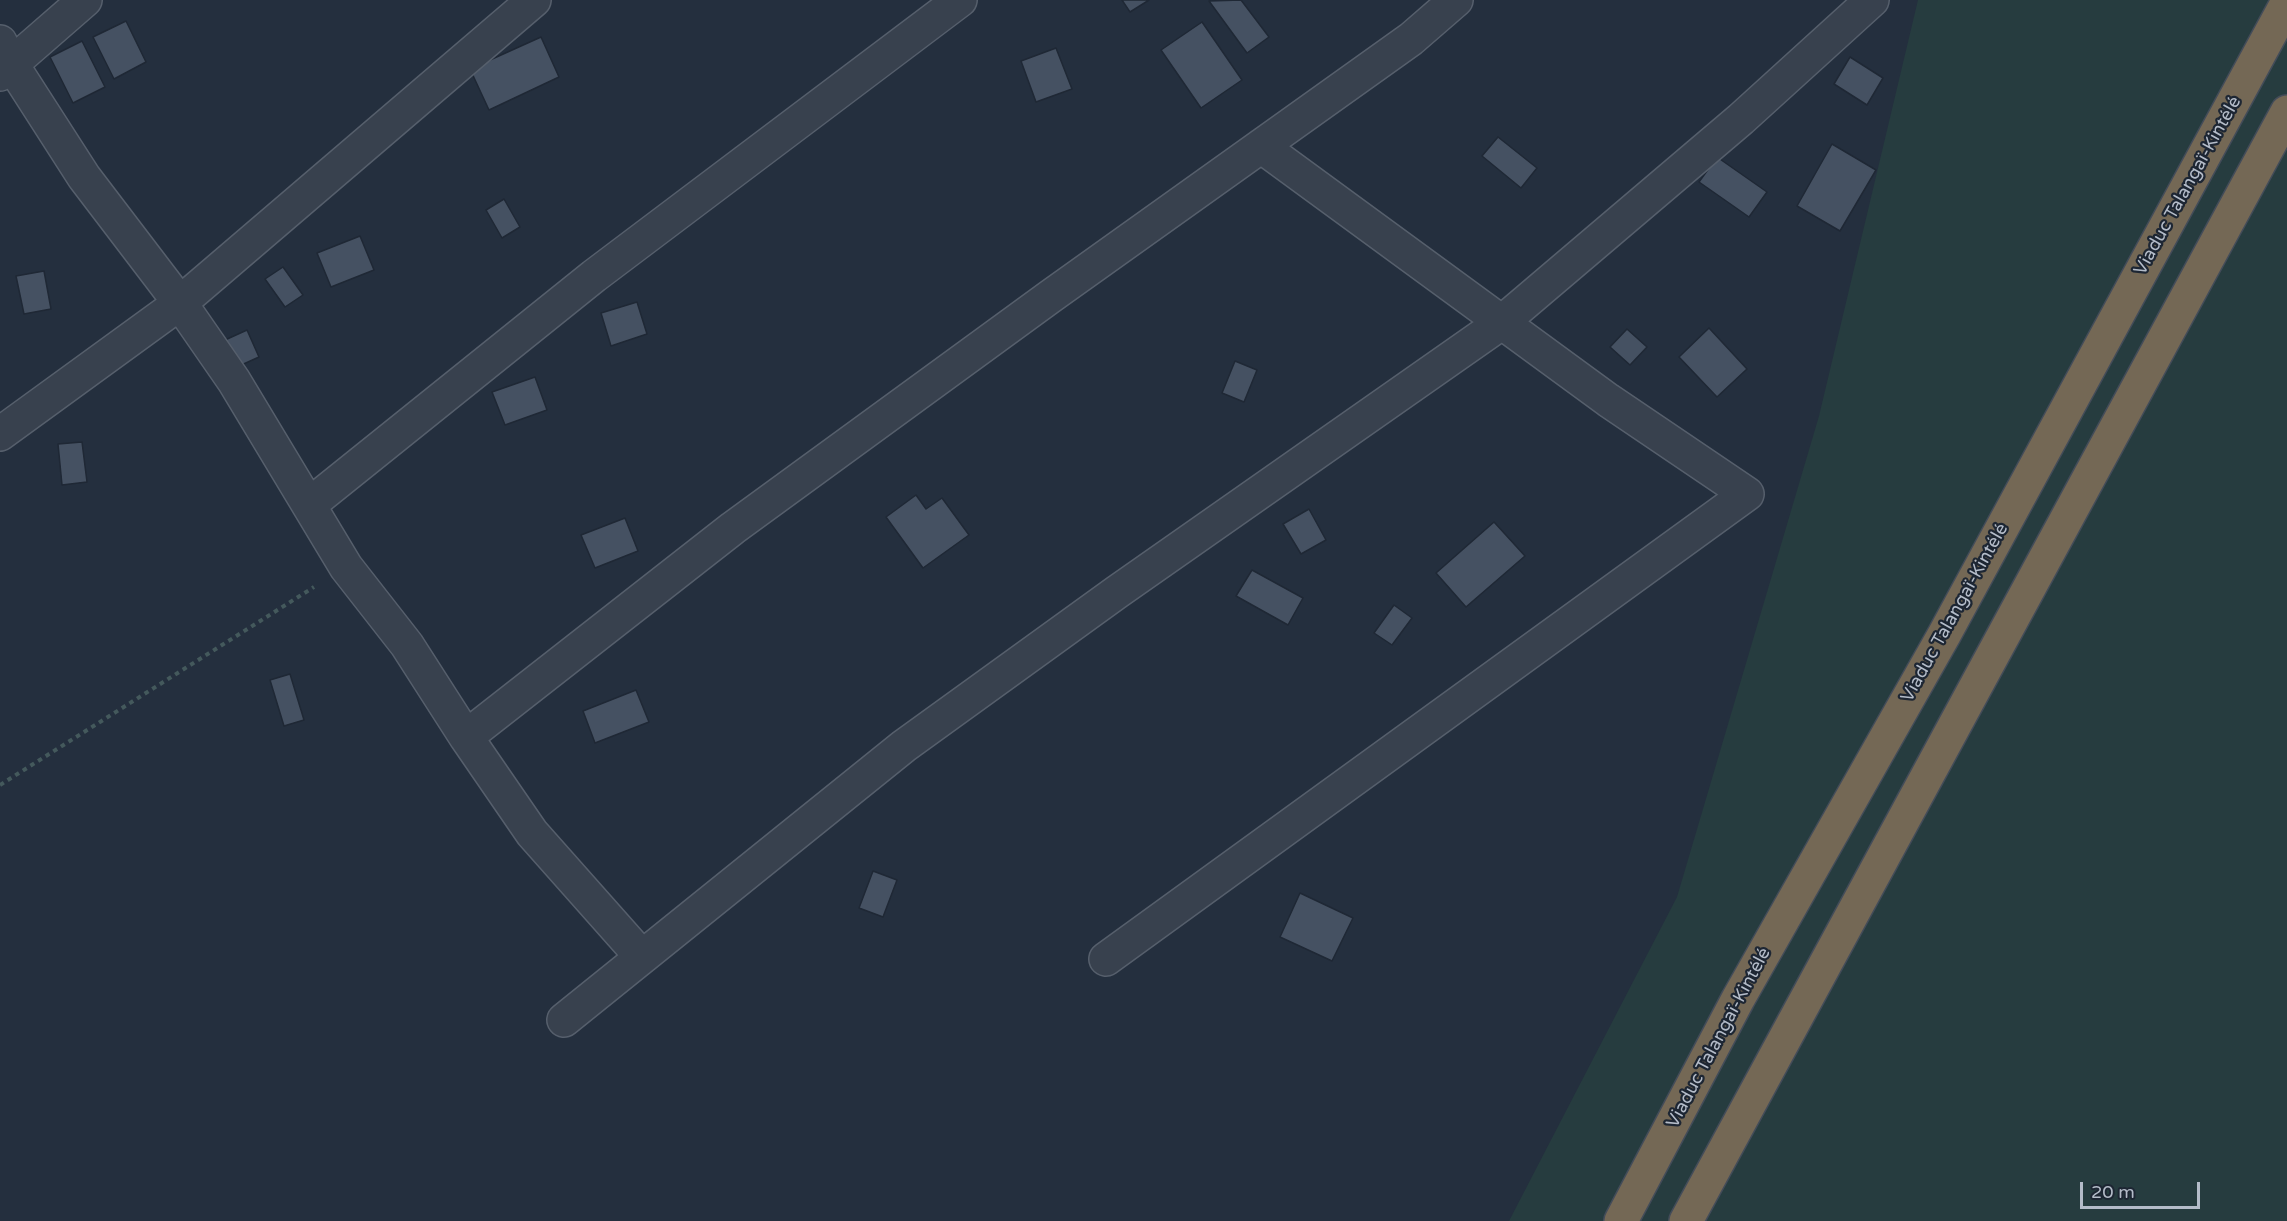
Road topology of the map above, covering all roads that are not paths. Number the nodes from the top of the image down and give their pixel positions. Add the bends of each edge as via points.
1 (85, 0) edge
2 (534, 0) edge
3 (960, 0) edge
4 (1456, 0) edge
5 (1872, 0) edge
6 (2287, 3) edge
7 (4, 60) edge
8 (2287, 111) edge
9 (1261, 146) junction
10 (180, 303) junction
11 (1501, 323) junction
12 (0, 434) edge
13 (309, 505) junction
14 (466, 737) junction
15 (642, 957) junction
16 (1106, 959) dead end
17 (564, 1020) dead end
18 (1621, 1221) edge
19 (1686, 1221) edge

1 - 7 street
2 - 10 street
3 - 13 street via 594,276
4 - 9 street via 1410,39
5 - 11 street via 1741,119
6 - 18 highway, Viaduc Talangaï-Kintélé via 1944,635 1738,999
7 - 10 street via 84,177
8 - 19 highway
9 - 11 street
9 - 14 street via 733,528
10 - 12 street
10 - 13 street via 234,381
11 - 15 street via 904,746
11 - 16 street via 1747,494
13 - 14 street via 346,567 407,645
14 - 15 street via 532,833
15 - 17 street

